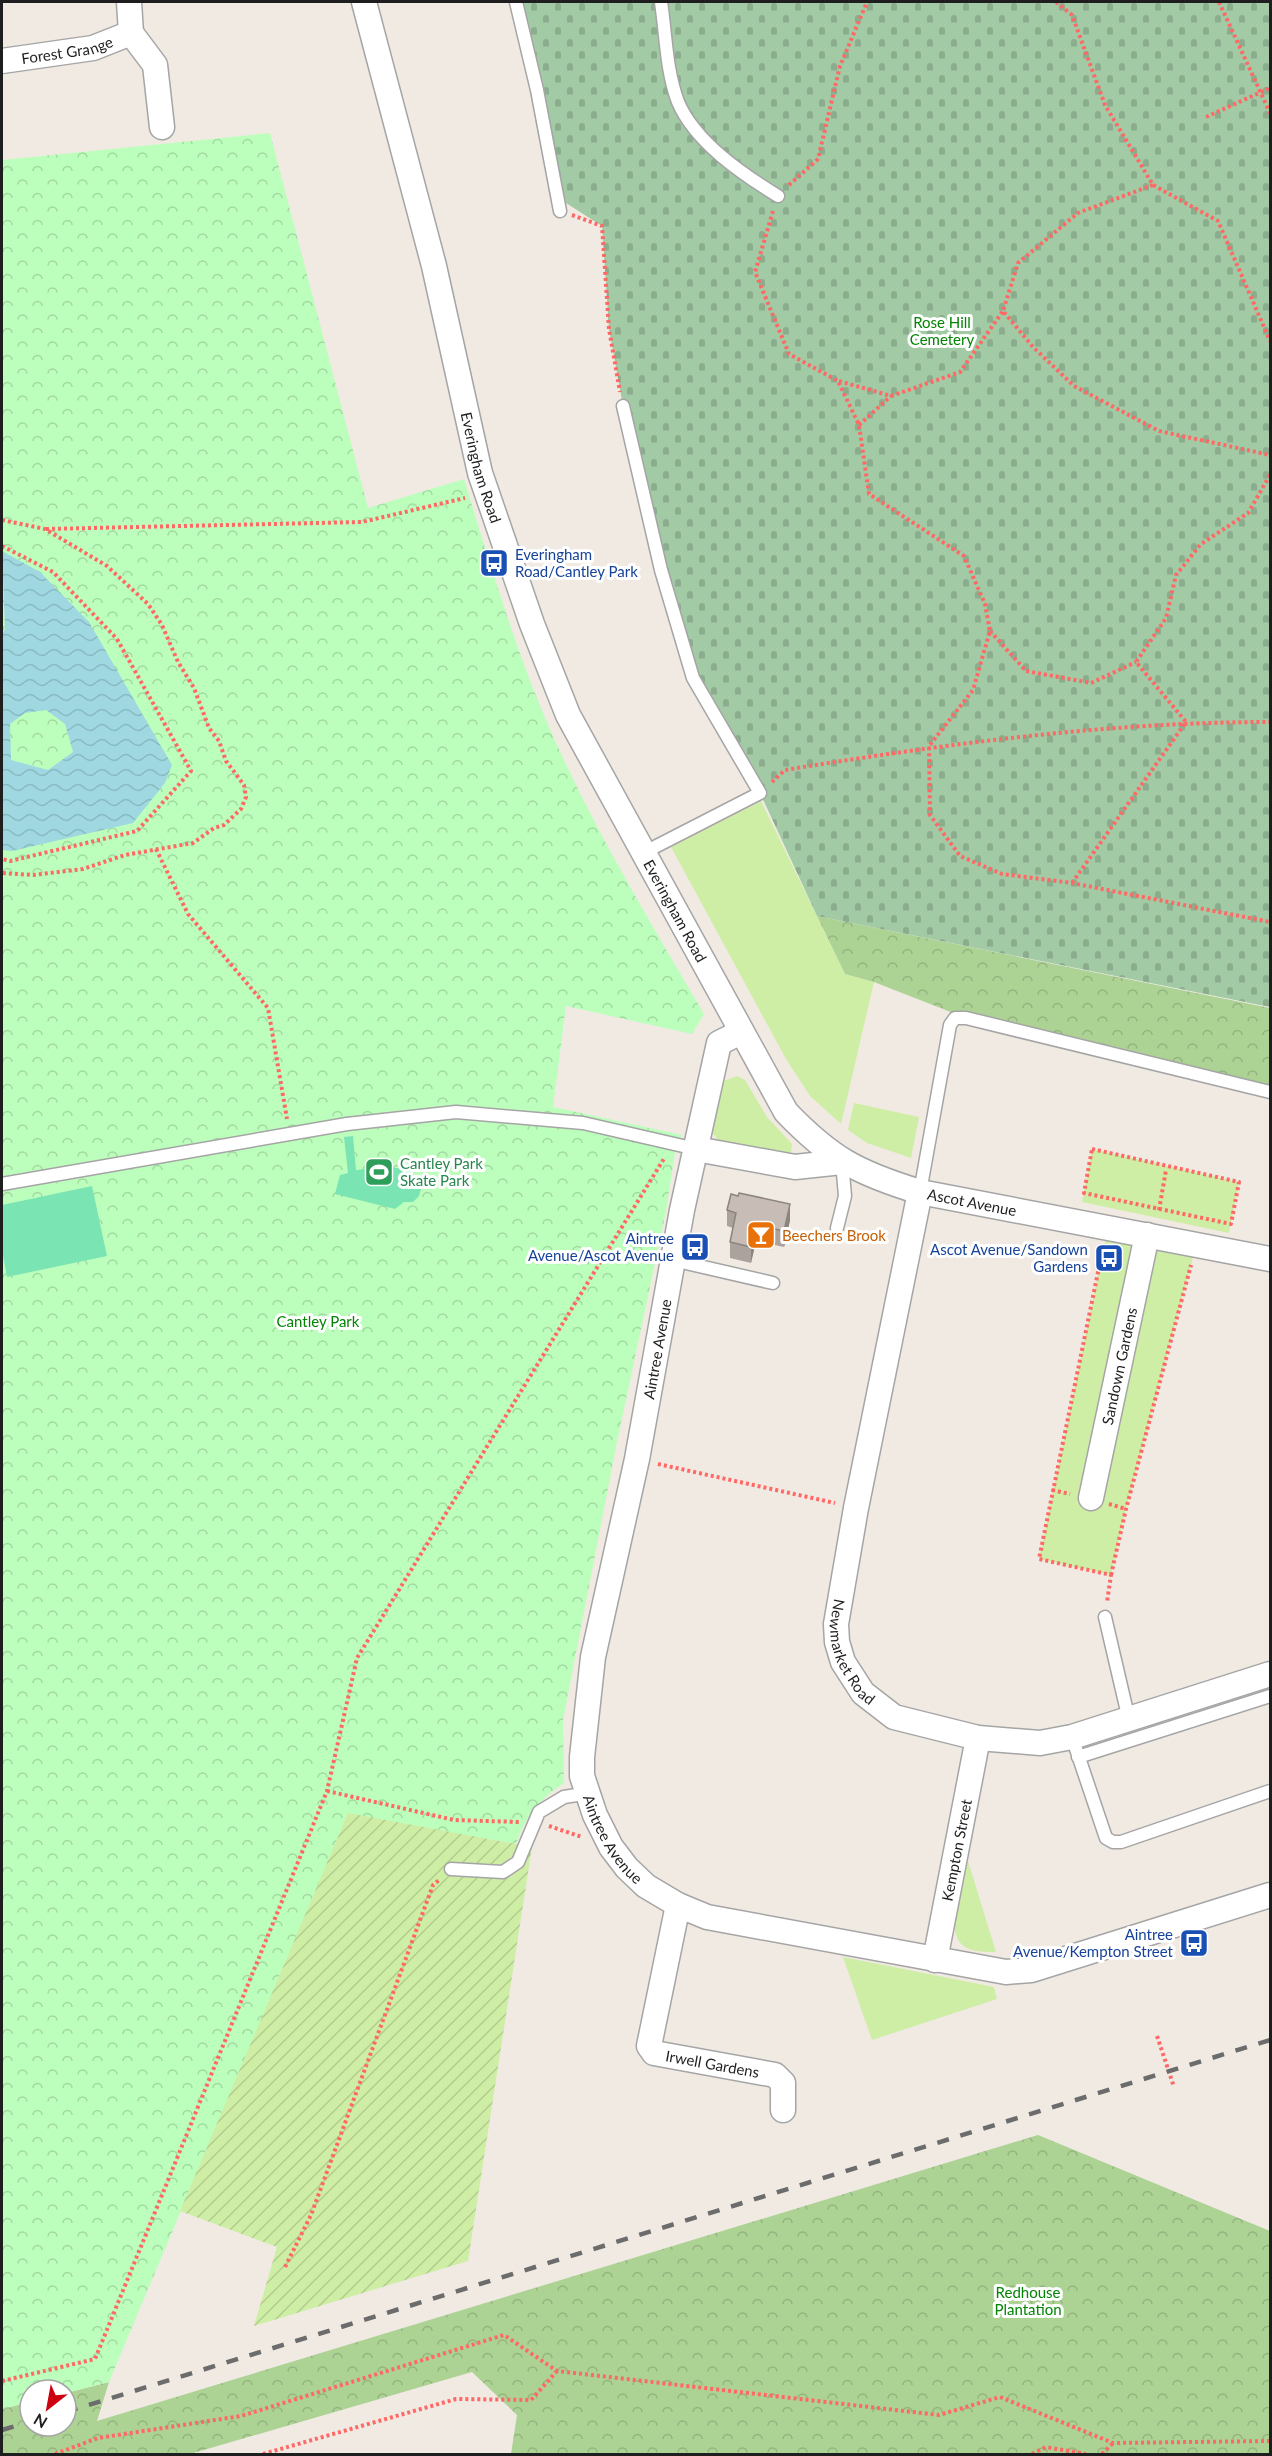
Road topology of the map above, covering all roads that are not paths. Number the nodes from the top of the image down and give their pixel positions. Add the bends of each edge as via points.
1 (129, 2) edge
2 (364, 2) edge
3 (516, 2) edge
4 (661, 2) edge
5 (131, 33) junction
6 (2, 61) edge
7 (162, 128) dead end
8 (778, 196) road end
9 (560, 211) road end
10 (623, 406) road end
11 (643, 853) junction
12 (741, 1032) junction
13 (1270, 1092) edge
14 (685, 1146) junction
15 (842, 1162) junction
16 (2, 1184) edge
17 (920, 1192) junction
18 (837, 1228) dead end
19 (1151, 1236) junction
20 (1270, 1259) edge
21 (673, 1260) junction
22 (773, 1283) dead end
23 (1091, 1498) dead end
24 (1105, 1617) road end
25 (1269, 1686) edge
26 (1129, 1720) junction
27 (978, 1738) junction
28 (1075, 1747) junction
29 (1270, 1791) edge
30 (589, 1793) junction
31 (451, 1869) road end
32 (1270, 1895) edge
33 (678, 1905) junction
34 (935, 1960) junction
35 (783, 2110) dead end

1 - 5 street, Forest Grange
2 - 11 street, Everingham Road via 434,266 485,489 568,715
3 - 9 lane
4 - 8 lane via 666,48 679,103 721,156
5 - 6 street, Forest Grange via 93,48
5 - 7 street, Forest Grange via 155,65
10 - 11 lane via 648,520 693,678 760,793
11 - 12 street, Everingham Road
12 - 14 street, Aintree Avenue via 719,1043
12 - 15 street, Ascot Avenue via 786,1112
13 - 17 lane via 955,1018 950,1025
14 - 15 street via 795,1167
14 - 16 lane via 583,1123 456,1112 347,1124
14 - 21 street, Aintree Avenue
15 - 17 street, Ascot Avenue via 869,1176
15 - 18 lane via 845,1196
17 - 19 street, Ascot Avenue
17 - 27 street, Newmarket Road via 836,1624 843,1662 863,1693 894,1717
19 - 20 street, Ascot Avenue
19 - 23 street, Sandown Gardens
21 - 22 lane
21 - 30 street, Aintree Avenue via 637,1459 593,1657 582,1757 582,1776
24 - 26 lane
25 - 26 street, Newmarket Road
25 - 28 lane
26 - 28 street, Newmarket Road
27 - 28 street, Newmarket Road
27 - 34 street, Kempton Street
28 - 29 lane via 1106,1838 1113,1842
30 - 31 lane via 564,1797 538,1812 518,1862 503,1872
30 - 33 street, Aintree Avenue via 611,1847 627,1868 646,1886
32 - 34 street, Aintree Avenue via 1031,1970 1006,1972
33 - 34 street, Aintree Avenue via 707,1917
33 - 35 street, Irwell Gardens via 650,2046 654,2053 775,2075 783,2083

